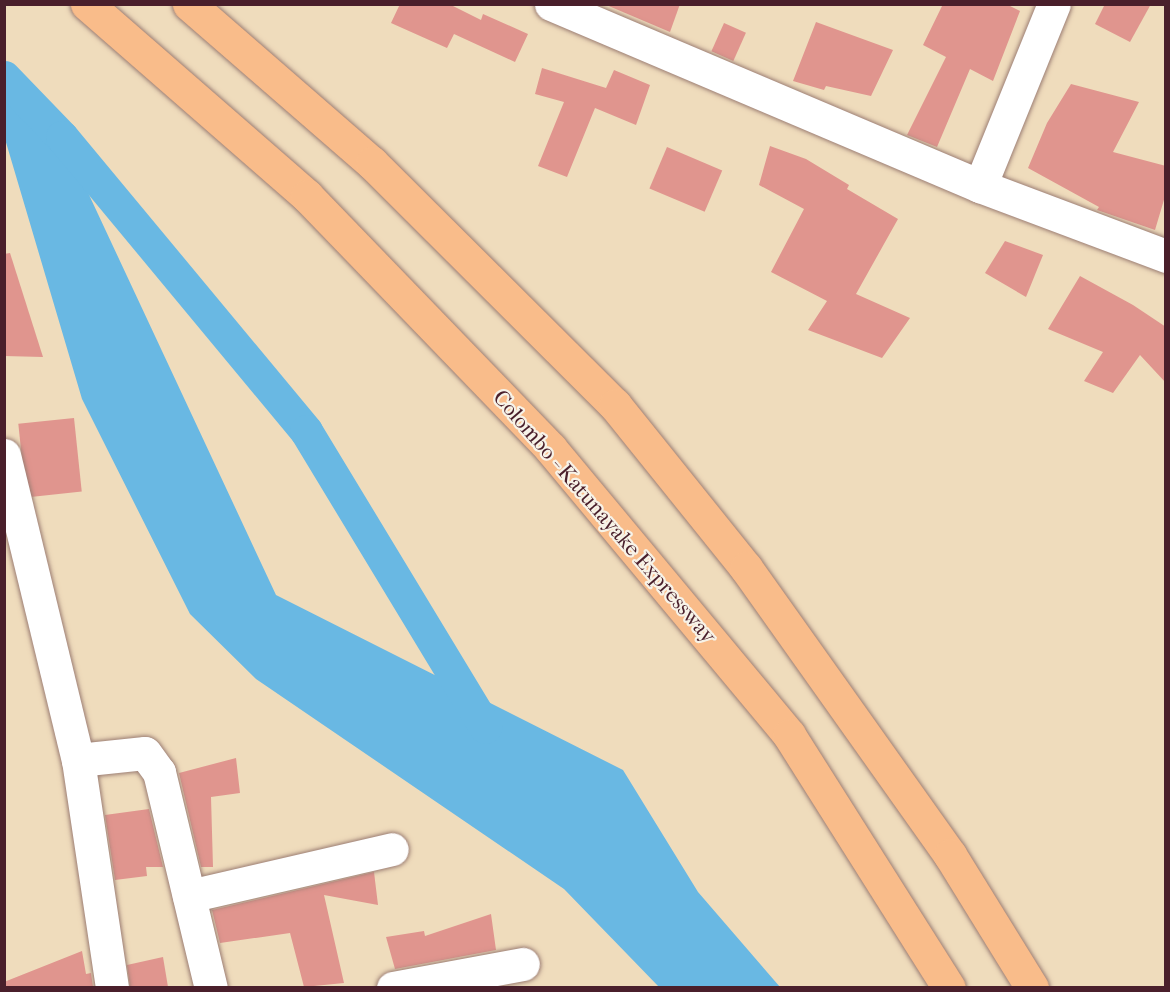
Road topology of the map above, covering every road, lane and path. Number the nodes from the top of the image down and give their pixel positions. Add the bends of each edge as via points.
1 (87, 4) edge
2 (189, 4) edge
3 (551, 4) edge
4 (1054, 4) edge
5 (980, 186) junction
6 (1166, 256) edge
7 (4, 455) edge
8 (78, 760) junction
9 (392, 849) dead end
10 (189, 896) junction
11 (523, 964) dead end
12 (112, 987) edge
13 (211, 987) edge
14 (393, 987) edge
15 (949, 987) edge
16 (1032, 987) edge

1 - 15 highway, Colombo - Katunayake Expressway via 307,196 551,449 789,735
2 - 16 highway via 372,163 615,405 746,567 950,855
3 - 5 street
4 - 5 street
5 - 6 street
7 - 8 street
8 - 10 street via 145,753 159,772
8 - 12 street
9 - 10 street
10 - 13 street
11 - 14 street

